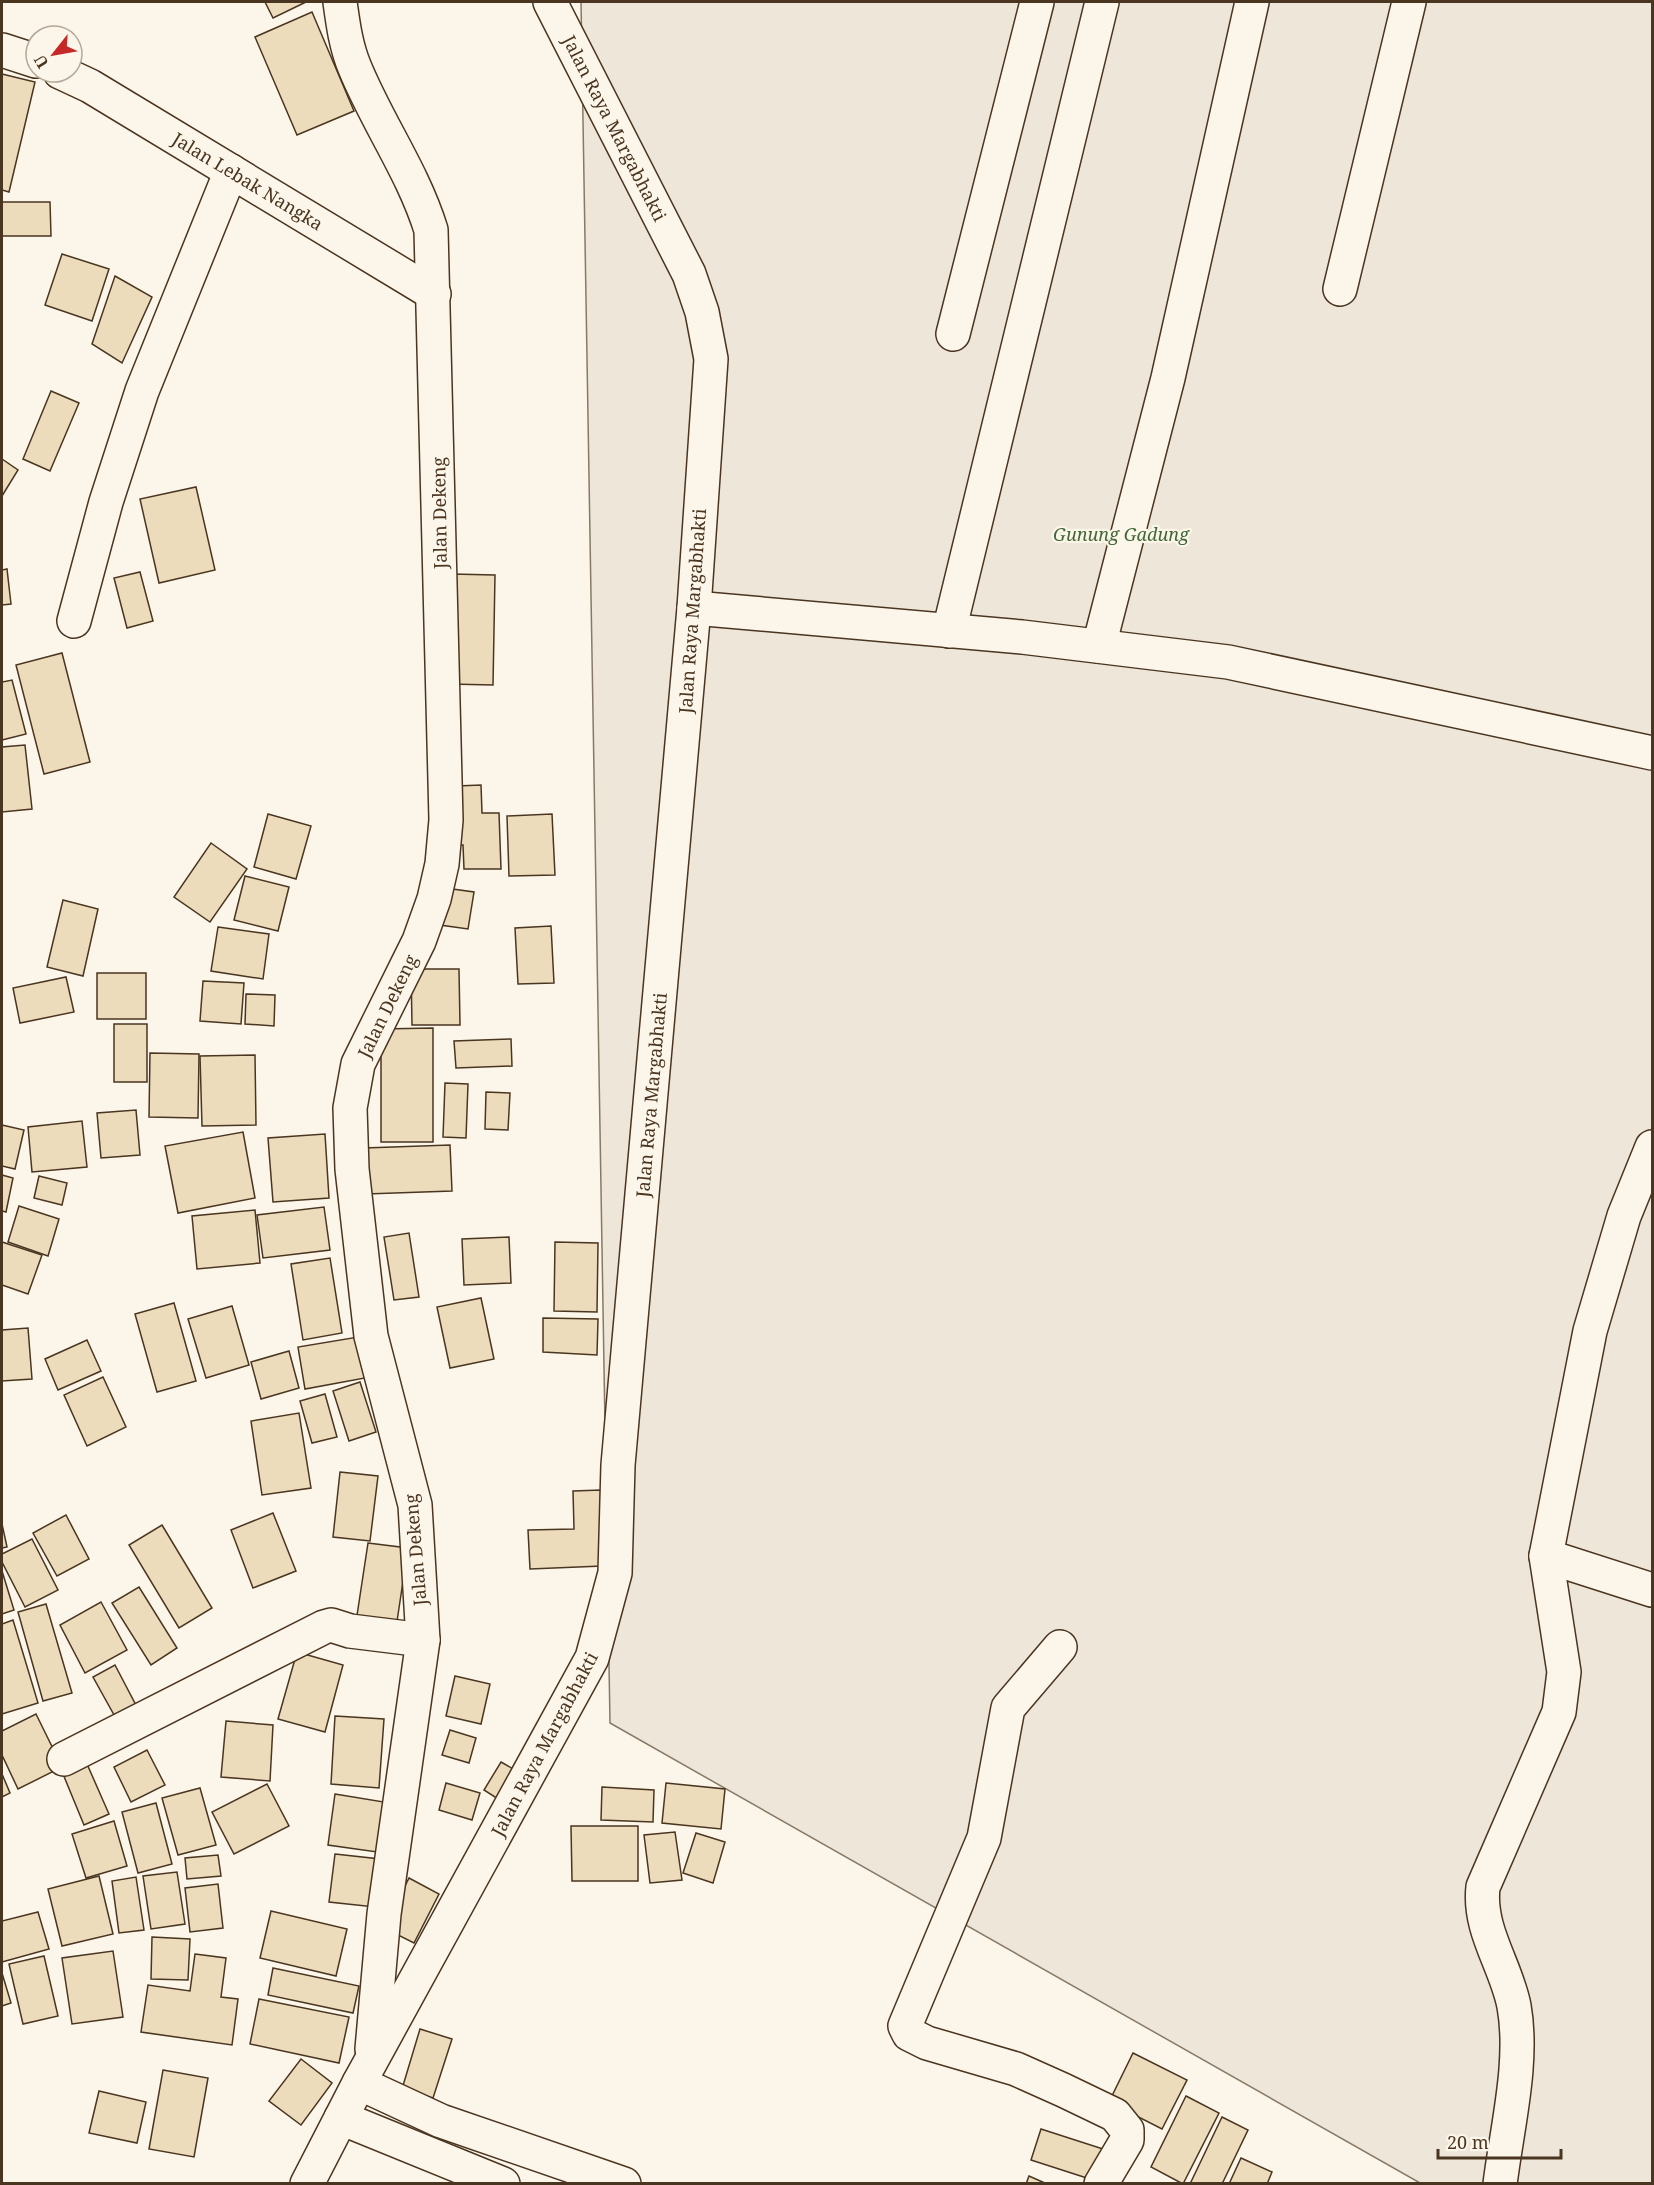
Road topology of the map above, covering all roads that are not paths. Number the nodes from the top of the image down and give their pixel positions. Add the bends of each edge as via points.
1 (340, 2) edge
2 (550, 2) edge
3 (1036, 2) edge
4 (1102, 2) edge
5 (1252, 2) edge
6 (1409, 2) edge
7 (2, 50) edge
8 (24, 57) edge
9 (84, 83) edge
10 (231, 171) junction
11 (1340, 289) dead end
12 (434, 294) junction
13 (952, 334) dead end
14 (694, 608) junction
15 (74, 621) dead end
16 (949, 631) junction
17 (1099, 646) junction
18 (1653, 753) edge
19 (1653, 1147) edge
20 (1546, 1556) junction
21 (1653, 1590) edge
22 (423, 1640) junction
23 (1060, 1647) dead end
24 (63, 1759) dead end
25 (365, 2071) junction
26 (341, 2118) junction
27 (308, 2184) edge
28 (503, 2184) edge
29 (624, 2184) edge
30 (1101, 2184) edge
31 (1500, 2184) edge

1 - 12 street, Jalan Dekeng via 345,39 355,69 421,197 431,230
2 - 14 street, Jalan Raya Margabhakti via 689,274 702,312 711,359
3 - 13 street
4 - 16 street
5 - 17 street via 1168,378
6 - 11 street
7 - 8 street
9 - 10 street, Jalan Lebak Nangka
10 - 12 street, Jalan Lebak Nangka
10 - 15 street via 142,390
12 - 22 street, Jalan Dekeng via 446,808 443,853 434,899 419,941 358,1064 350,1108 352,1169 371,1336 415,1505
14 - 16 street
14 - 25 street, Jalan Raya Margabhakti via 618,1465 615,1573 592,1658
16 - 17 street
17 - 18 street via 1263,669
19 - 20 street via 1624,1216 1590,1331
20 - 21 street
20 - 31 street via 1564,1672 1563,1693 1559,1712 1483,1887 1481,1905 1514,2006 1516,2040
22 - 24 street via 324,1627
22 - 25 street, Jalan Dekeng
23 - 30 street via 1008,1708 984,1838 905,2026 909,2034 927,2043 1016,2069 1115,2115 1127,2130 1127,2140
25 - 26 street, Jalan Raya Margabhakti
25 - 29 street via 441,2121
26 - 27 street, Jalan Raya Margabhakti
26 - 28 street

